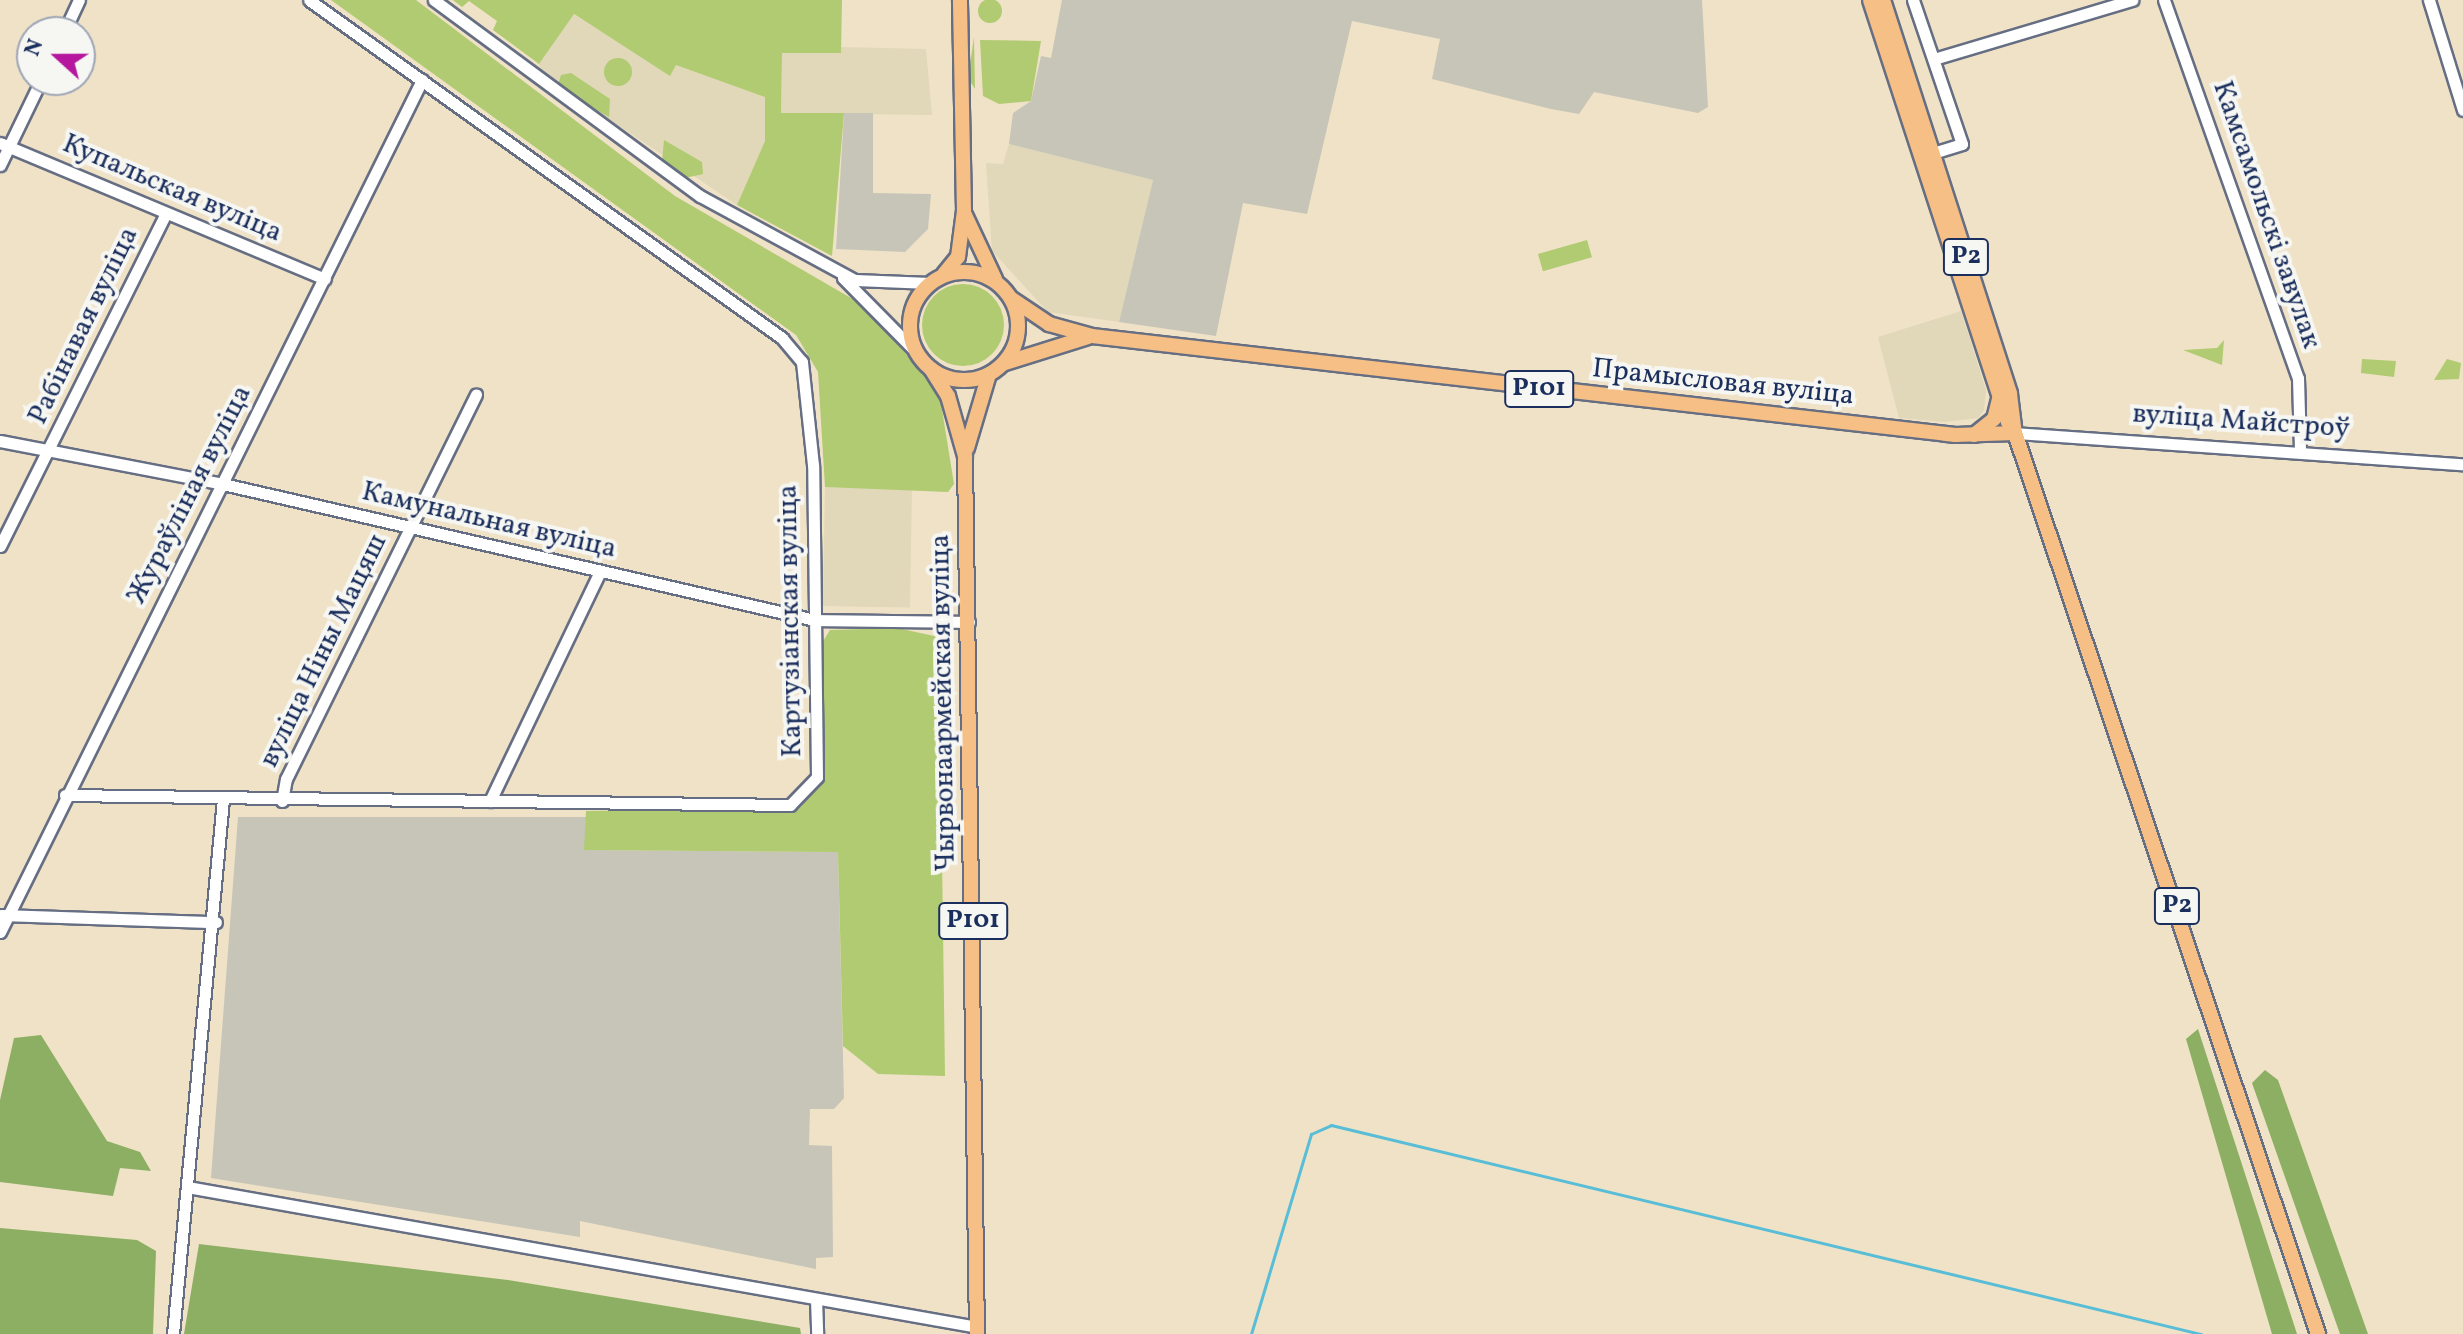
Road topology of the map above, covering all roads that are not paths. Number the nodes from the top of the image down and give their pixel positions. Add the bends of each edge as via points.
1 (309, 0) edge
2 (434, 0) edge
3 (960, 0) edge
4 (1870, 0) edge
5 (1883, 0) edge
6 (1913, 0) edge
7 (2132, 0) edge
8 (2164, 0) edge
9 (2429, 0) edge
10 (1934, 59) junction
11 (422, 80) junction
12 (32, 96) edge
13 (2463, 110) edge
14 (5, 145) edge
15 (1926, 155) junction
16 (0, 165) edge
17 (964, 211) junction
18 (166, 213) junction
19 (836, 272) junction
20 (325, 279) junction
21 (936, 280) junction
22 (997, 282) junction
23 (1012, 299) junction
24 (1092, 336) junction
25 (917, 353) junction
26 (1004, 363) junction
27 (931, 369) junction
28 (989, 374) junction
29 (476, 394) dead end
30 (1999, 399) junction
31 (2015, 433) junction
32 (1973, 435) junction
33 (0, 441) edge
34 (2300, 449) junction
35 (49, 450) junction
36 (965, 456) junction
37 (2463, 464) edge
38 (223, 484) junction
39 (412, 528) junction
40 (0, 546) edge
41 (600, 571) junction
42 (815, 620) junction
43 (969, 622) junction
44 (65, 795) junction
45 (223, 799) junction
46 (282, 801) junction
47 (490, 801) junction
48 (4, 916) edge
49 (216, 922) junction
50 (0, 932) edge
51 (193, 1188) junction
52 (816, 1299) junction
53 (977, 1331) edge
54 (173, 1334) edge
55 (817, 1334) edge
56 (2318, 1334) edge

1 - 11 street, Картузіанская вуліца
2 - 19 street via 636,154
3 - 17 main road
4 - 15 main road, Р2
5 - 15 main road, Р2
6 - 10 street
7 - 10 street
8 - 34 street, Камсамольскі завулак via 2298,378
9 - 13 street
10 - 15 street via 1962,144
11 - 20 street, Жураўліная вуліца
11 - 42 street, Картузіанская вуліца via 782,338 802,362 810,384
12 - 14 street
14 - 16 street
14 - 18 street, Купальская вуліца
15 - 30 main road, Р2
15 - 31 main road, Р2 via 2010,394
17 - 21 main road via 958,257
17 - 22 main road
18 - 20 street, Купальская вуліца
18 - 35 street, Рабінавая вуліца
19 - 21 street via 878,285
19 - 25 street
20 - 38 street, Жураўліная вуліца
21 - 22 main road via 971,272
21 - 25 main road via 911,316
22 - 23 main road, Р101
23 - 24 main road, Прамысловая вуліца / Р101 via 1049,324
23 - 26 main road via 1018,332
24 - 26 main road, Прамысловая вуліца / Р101
24 - 32 main road, Прамысловая вуліца / Р101
25 - 27 main road, Р101
26 - 28 main road, Р101
27 - 28 main road via 970,380
27 - 36 main road, Чырвонаармейская вуліца / Р101 via 948,396
28 - 36 main road, Чырвонаармейская вуліца / Р101
29 - 39 street, вуліца Ніны Мацяш
30 - 31 main road, Р2
30 - 32 main road via 1994,419
31 - 32 main road, Прамысловая вуліца / Р101
31 - 34 street, вуліца Майстроў
31 - 56 main road, Р2
33 - 35 street, Камунальная вуліца
34 - 37 street, вуліца Майстроў
35 - 38 street, Камунальная вуліца
35 - 40 street, Рабінавая вуліца
36 - 43 main road, Чырвонаармейская вуліца / Р101
38 - 39 street, Камунальная вуліца
38 - 44 street, Жураўліная вуліца
39 - 41 street, Камунальная вуліца
39 - 46 street, вуліца Ніны Мацяш via 286,779
41 - 42 street, Камунальная вуліца
41 - 47 street
42 - 43 street, Камунальная вуліца
42 - 47 street, Картузіанская вуліца via 817,777 790,805
43 - 53 main road, Чырвонаармейская вуліца / Р101
44 - 45 street, Картузіанская вуліца
44 - 48 street, Жураўліная вуліца
45 - 46 street, Картузіанская вуліца
45 - 49 street
46 - 47 street, Картузіанская вуліца
48 - 49 street
48 - 50 street, Жураўліная вуліца
49 - 51 street
51 - 52 street
51 - 54 street
52 - 53 street
52 - 55 street

